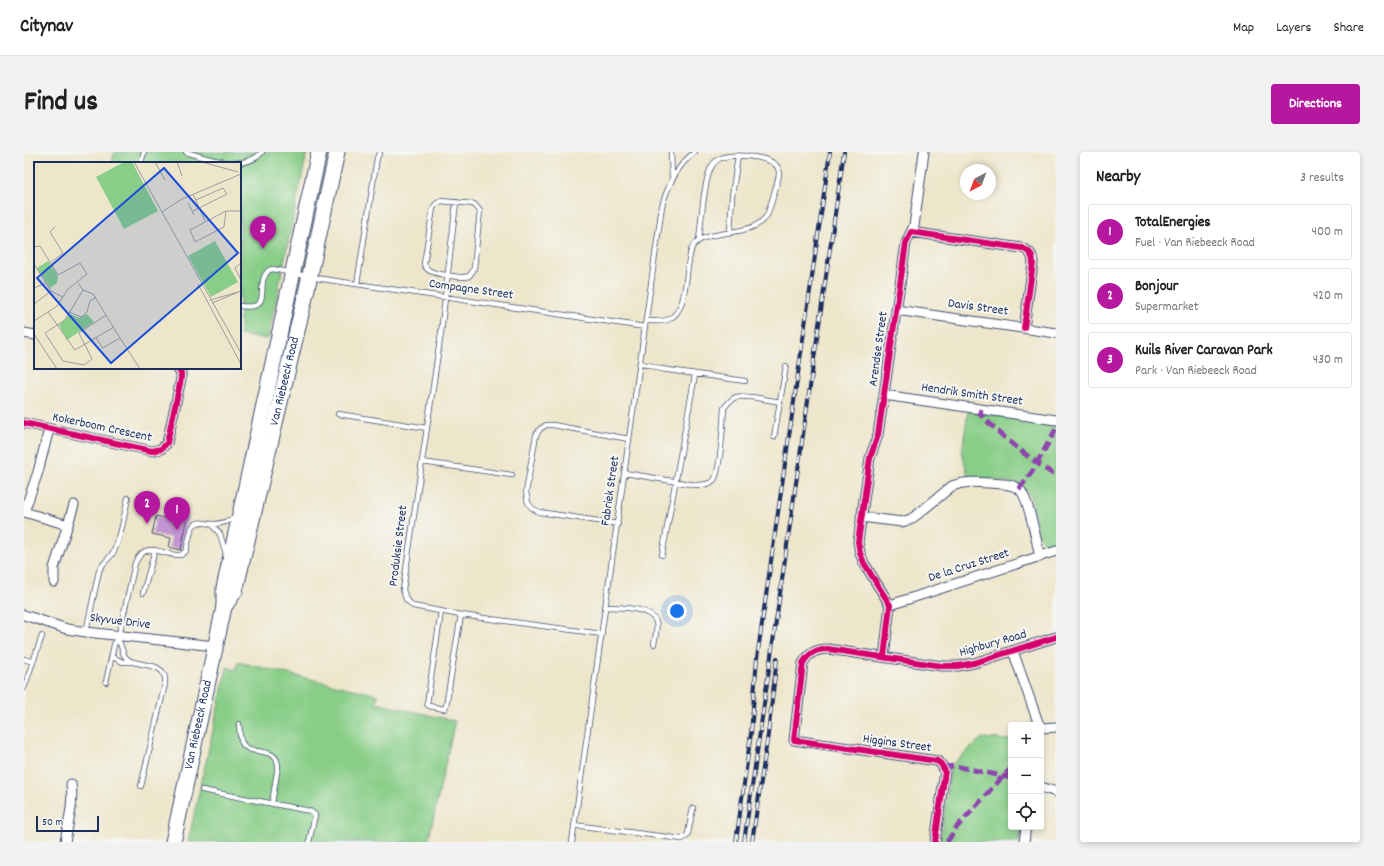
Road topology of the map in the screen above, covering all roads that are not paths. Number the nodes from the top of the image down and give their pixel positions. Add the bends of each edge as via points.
1 (144, 152) edge
2 (186, 152) edge
3 (262, 152) edge
4 (319, 152) edge
5 (337, 152) edge
6 (380, 152) edge
7 (671, 152) edge
8 (695, 152) edge
9 (924, 152) edge
10 (738, 156) junction
11 (141, 162) edge
12 (217, 162) edge
13 (241, 162) edge
14 (672, 179) junction
15 (456, 202) junction
16 (911, 232) junction
17 (730, 233) junction
18 (699, 240) junction
19 (294, 274) junction
20 (448, 275) junction
21 (309, 277) junction
22 (357, 284) junction
23 (444, 296) junction
24 (241, 306) edge
25 (896, 310) junction
26 (646, 321) junction
27 (645, 327) junction
28 (1024, 328) junction
29 (24, 333) edge
30 (1056, 333) edge
31 (34, 335) edge
32 (640, 364) junction
33 (786, 366) dead end
34 (178, 369) edge
35 (695, 375) junction
36 (745, 380) dead end
37 (884, 395) junction
38 (780, 402) junction
39 (338, 414) dead end
40 (1056, 420) edge
41 (24, 423) edge
42 (427, 428) junction
43 (49, 429) junction
44 (774, 437) dead end
45 (629, 439) junction
46 (422, 462) junction
47 (625, 473) junction
48 (512, 475) dead end
49 (675, 482) junction
50 (128, 498) dead end
51 (74, 505) dead end
52 (24, 512) edge
53 (240, 512) junction
54 (861, 517) junction
55 (211, 524) junction
56 (618, 524) junction
57 (68, 525) junction
58 (155, 550) junction
59 (1056, 551) edge
60 (662, 555) dead end
61 (1040, 557) junction
62 (229, 564) junction
63 (54, 582) dead end
64 (143, 593) dead end
65 (890, 605) junction
66 (605, 607) junction
67 (224, 608) junction
68 (441, 612) junction
69 (24, 615) edge
70 (461, 615) junction
71 (86, 632) junction
72 (602, 634) junction
73 (42, 636) dead end
74 (1056, 637) edge
75 (118, 638) junction
76 (654, 644) dead end
77 (215, 646) junction
78 (1013, 651) junction
79 (112, 657) junction
80 (884, 657) junction
81 (24, 659) edge
82 (33, 662) junction
83 (132, 662) junction
84 (106, 682) dead end
85 (24, 688) edge
86 (1038, 722) edge
87 (239, 724) dead end
88 (1056, 726) edge
89 (1044, 728) edge
90 (794, 740) joint
91 (71, 784) dead end
92 (141, 786) dead end
93 (1044, 788) edge
94 (202, 790) dead end
95 (1056, 792) edge
96 (272, 803) junction
97 (693, 808) dead end
98 (574, 825) junction
99 (1026, 830) edge
100 (64, 842) edge
101 (173, 842) edge
102 (309, 842) edge
103 (572, 842) edge
104 (935, 842) edge
105 (1024, 842) edge

1 - 11 lane
2 - 12 lane
3 - 13 lane via 252,160
4 - 19 main road, Van Riebeeck Road
5 - 21 main road, Van Riebeeck Road
6 - 22 lane
7 - 14 lane
8 - 14 lane, Fabriek Street via 688,157
9 - 16 street, Arendse Street
10 - 17 lane
10 - 17 lane via 772,161 779,174 767,215 751,227
10 - 18 lane via 722,158 712,164 706,187
14 - 26 lane, Fabriek Street via 662,206
15 - 20 lane, Produksie Street
15 - 20 lane via 441,201 433,208 424,264 430,271
15 - 20 lane via 474,204 481,214 472,272 466,277
16 - 25 street, Arendse Street via 906,243
16 - 28 street via 1021,248 1029,252 1033,263
17 - 18 lane
18 - 26 lane via 692,248 680,308 666,320
19 - 21 lane, Compagne Street
19 - 24 lane, Compagne Street via 269,270 264,276 261,300 256,306
19 - 53 main road, Van Riebeeck Road
20 - 23 lane, Produksie Street
21 - 22 lane, Compagne Street
21 - 67 main road, Van Riebeeck Road via 235,591
22 - 23 lane, Compagne Street
23 - 27 lane, Compagne Street
23 - 42 lane, Produksie Street
25 - 28 street, Davis Street
25 - 37 street, Arendse Street
26 - 27 lane, Fabriek Street
27 - 32 lane, Fabriek Street
28 - 30 street, Davis Street
29 - 31 street
32 - 35 lane
32 - 45 lane, Fabriek Street
33 - 38 lane
34 - 43 street, Kokerboom Crescent via 181,379 167,443 162,449 152,451
35 - 36 lane
35 - 49 lane
37 - 40 street, Hendrik Smith Street
37 - 54 street, Arendse Street via 878,436 870,458
38 - 44 lane
38 - 49 lane via 742,397 732,399 724,408 718,469 714,480 706,485
39 - 42 lane
41 - 43 street, Kokerboom Crescent
42 - 46 lane, Produksie Street
43 - 52 street
45 - 47 lane, Fabriek Street
45 - 56 lane via 553,425 540,429 534,442 526,492 528,503 539,512
46 - 48 lane
46 - 68 lane, Produksie Street via 403,590 406,599 413,606
47 - 49 lane
47 - 56 lane, Fabriek Street
49 - 60 lane
50 - 71 lane via 116,547 100,567
51 - 57 street
52 - 57 street
53 - 55 lane via 231,520
53 - 62 main road, Van Riebeeck Road
54 - 61 street via 902,522 911,519 952,486 967,482 1007,484 1019,489 1026,497
54 - 65 street, Arendse Street via 858,542 860,553
55 - 58 lane via 194,524 186,551 181,555
55 - 62 lane via 220,534
56 - 66 lane, Fabriek Street
57 - 63 street via 54,568
58 - 64 lane
58 - 75 lane via 146,551 135,562
59 - 61 street, De la Cruz Street
61 - 65 street, De la Cruz Street
62 - 67 main road, Van Riebeeck Road via 224,588
65 - 80 street
66 - 72 lane, Fabriek Street
66 - 76 lane via 638,610 649,614 656,625
67 - 77 main road, Van Riebeeck Road
68 - 70 lane, Produksie Street
68 - 70 lane via 427,704 444,709
69 - 71 street, Skyvue Drive via 67,629
70 - 72 lane, Produksie Street
71 - 75 street, Skyvue Drive
72 - 98 lane, Fabriek Street
73 - 82 lane
74 - 78 street, Highbury Road
75 - 77 street, Skyvue Drive
75 - 79 lane
75 - 83 lane via 124,656
77 - 101 main road, Van Riebeeck Road
78 - 80 street, Highbury Road via 958,666
78 - 86 street
79 - 83 lane via 123,662
79 - 84 lane
80 - 90 street, Highbury Road via 828,649 810,654 804,663
81 - 82 lane
82 - 85 lane
83 - 92 lane via 156,667 165,677
87 - 96 lane via 244,746 272,754 278,760
88 - 89 street
90 - 104 street, Higgins Street via 938,761 945,771
91 - 100 street via 72,806
93 - 95 street
94 - 96 lane
96 - 102 lane via 314,813
97 - 98 lane via 687,836 682,839
98 - 103 lane, Fabriek Street
99 - 105 street

